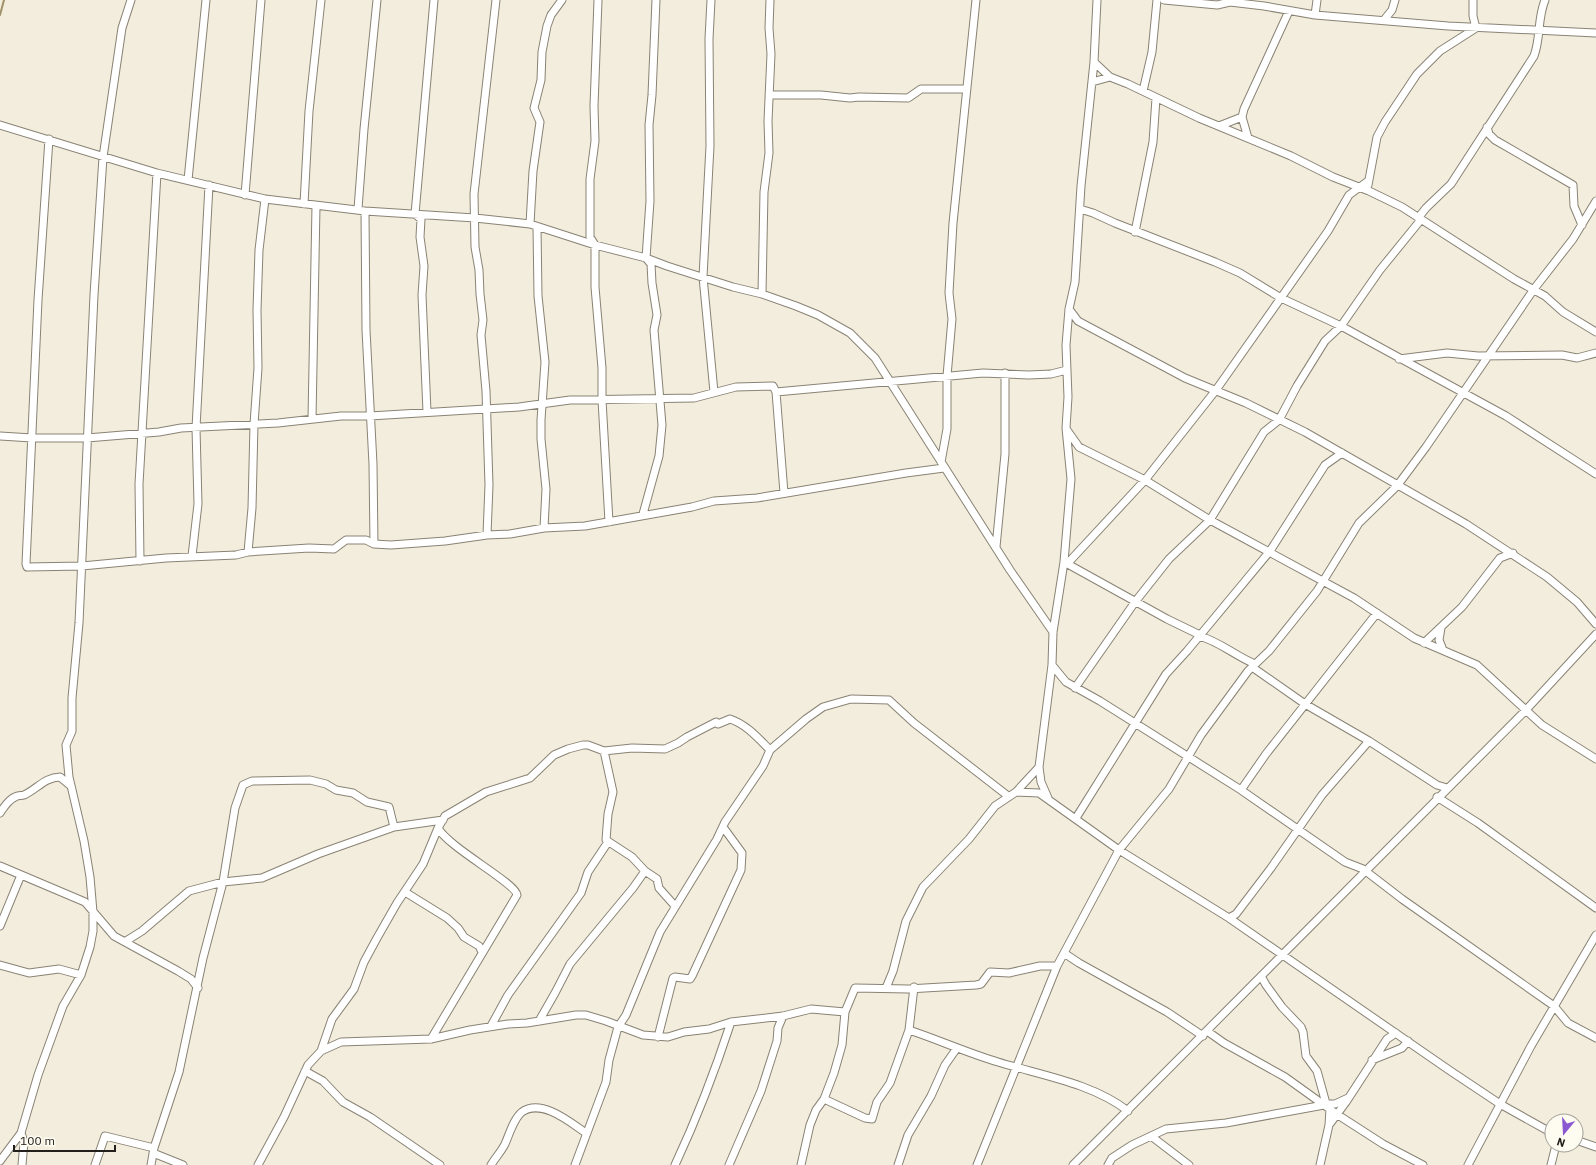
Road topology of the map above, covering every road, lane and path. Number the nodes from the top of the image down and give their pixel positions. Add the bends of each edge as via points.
1 (131, 0) edge
2 (206, 0) edge
3 (260, 0) edge
4 (321, 0) edge
5 (377, 0) edge
6 (434, 0) edge
7 (496, 0) edge
8 (562, 0) edge
9 (598, 0) edge
10 (656, 0) edge
11 (711, 0) edge
12 (770, 0) edge
13 (976, 0) edge
14 (1097, 0) edge
15 (1157, 0) edge
16 (1164, 0) edge
17 (1318, 0) edge
18 (1473, 0) edge
19 (1545, 0) edge
20 (1230, 1) edge
21 (1395, 2) edge
22 (1289, 11) junction
23 (1315, 15) junction
24 (1384, 20) junction
25 (1404, 21) junction
26 (1476, 28) junction
27 (1538, 30) junction
28 (1596, 33) edge
29 (1094, 62) junction
30 (1110, 77) junction
31 (1092, 82) junction
32 (966, 89) junction
33 (1143, 91) junction
34 (768, 95) junction
35 (1156, 98) junction
36 (1242, 117) junction
37 (0, 125) edge
38 (1219, 126) junction
39 (1487, 127) junction
40 (1248, 138) junction
41 (49, 139) junction
42 (103, 157) junction
43 (157, 173) junction
44 (188, 180) junction
45 (1368, 181) junction
46 (1349, 184) junction
47 (209, 185) junction
48 (1360, 187) junction
49 (1369, 190) junction
50 (245, 195) junction
51 (1349, 195) junction
52 (265, 198) junction
53 (1596, 201) edge
54 (304, 204) junction
55 (316, 206) junction
56 (1426, 208) junction
57 (1080, 209) junction
58 (361, 210) junction
59 (415, 214) junction
60 (1419, 217) junction
61 (475, 218) junction
62 (1429, 224) junction
63 (1582, 225) junction
64 (533, 226) junction
65 (1136, 232) junction
66 (595, 245) junction
67 (646, 258) junction
68 (704, 277) junction
69 (1534, 289) junction
70 (762, 294) junction
71 (1281, 298) junction
72 (1069, 309) junction
73 (1087, 325) junction
74 (1342, 326) junction
75 (1068, 328) junction
76 (1596, 332) edge
77 (1596, 353) edge
78 (1490, 354) junction
79 (1399, 359) junction
80 (1067, 370) junction
81 (1005, 373) junction
82 (947, 376) junction
83 (889, 381) junction
84 (1216, 390) junction
85 (714, 392) junction
86 (776, 392) junction
87 (1463, 393) junction
88 (660, 398) junction
89 (602, 400) junction
90 (543, 404) junction
91 (486, 409) junction
92 (427, 412) junction
93 (370, 416) junction
94 (312, 419) junction
95 (1279, 420) junction
96 (254, 424) junction
97 (196, 428) junction
98 (1066, 428) junction
99 (143, 433) junction
100 (0, 436) edge
101 (32, 438) junction
102 (87, 438) junction
103 (1342, 453) junction
104 (943, 466) junction
105 (1596, 474) edge
106 (1145, 480) junction
107 (1397, 486) junction
108 (784, 493) junction
109 (643, 514) junction
110 (1210, 520) junction
111 (609, 522) junction
112 (544, 528) junction
113 (487, 535) junction
114 (374, 544) junction
115 (1499, 544) junction
116 (996, 547) junction
117 (1270, 551) junction
118 (248, 552) junction
119 (1512, 553) junction
120 (192, 556) junction
121 (1500, 558) junction
122 (140, 560) junction
123 (1065, 563) junction
124 (82, 566) junction
125 (1323, 581) junction
126 (1135, 602) junction
127 (1377, 613) junction
128 (1596, 624) edge
129 (1206, 628) junction
130 (1441, 628) junction
131 (1053, 632) junction
132 (1596, 634) edge
133 (1200, 636) junction
134 (1210, 639) junction
135 (1424, 643) junction
136 (1443, 650) junction
137 (1052, 665) junction
138 (1252, 667) junction
139 (1075, 688) junction
140 (1305, 704) junction
141 (1525, 711) junction
142 (1134, 724) junction
143 (1369, 741) junction
144 (770, 750) junction
145 (604, 751) junction
146 (1188, 756) junction
147 (1596, 759) edge
148 (1039, 767) junction
149 (1437, 785) junction
150 (71, 786) junction
151 (1447, 788) junction
152 (1241, 790) junction
153 (1016, 792) junction
154 (1008, 796) junction
155 (1439, 796) junction
156 (1048, 799) junction
157 (0, 813) edge
158 (1076, 818) junction
159 (443, 820) junction
160 (394, 827) junction
161 (724, 827) junction
162 (438, 828) junction
163 (1296, 830) junction
164 (608, 842) junction
165 (1120, 850) junction
166 (0, 866) edge
167 (1362, 869) junction
168 (645, 871) junction
169 (21, 875) junction
170 (222, 882) junction
171 (405, 892) junction
172 (675, 906) junction
173 (1596, 908) edge
174 (94, 912) junction
175 (1233, 916) junction
176 (0, 926) edge
177 (1596, 935) edge
178 (126, 941) junction
179 (482, 952) junction
180 (1064, 953) junction
181 (1282, 955) junction
182 (0, 964) edge
183 (1057, 966) junction
184 (81, 975) junction
185 (1261, 976) junction
186 (914, 987) junction
187 (198, 988) junction
188 (886, 988) junction
189 (1554, 1006) junction
190 (845, 1012) junction
191 (783, 1016) junction
192 (539, 1021) junction
193 (731, 1022) junction
194 (491, 1026) junction
195 (618, 1027) junction
196 (909, 1030) junction
197 (1396, 1033) junction
198 (1205, 1034) junction
199 (658, 1037) junction
200 (1596, 1038) edge
201 (431, 1039) junction
202 (1408, 1041) junction
203 (957, 1048) junction
204 (321, 1050) junction
205 (1372, 1060) junction
206 (1016, 1067) junction
207 (305, 1071) junction
208 (1348, 1098) junction
209 (824, 1099) junction
210 (1500, 1104) junction
211 (1325, 1107) junction
212 (1128, 1112) junction
213 (1338, 1115) junction
214 (1329, 1125) junction
215 (1544, 1129) edge
216 (21, 1132) junction
217 (586, 1134) junction
218 (1151, 1136) junction
219 (1584, 1143) edge
220 (1596, 1147) edge
221 (154, 1151) junction
222 (1554, 1153) edge
223 (0, 1161) edge
224 (22, 1165) edge
225 (95, 1165) edge
226 (151, 1165) edge
227 (183, 1165) edge
228 (258, 1165) edge
229 (440, 1165) edge
230 (491, 1165) edge
231 (575, 1165) edge
232 (675, 1165) edge
233 (728, 1165) edge
234 (801, 1165) edge
235 (898, 1165) edge
236 (977, 1165) edge
237 (1073, 1165) edge
238 (1108, 1165) edge
239 (1190, 1165) edge
240 (1320, 1165) edge
241 (1423, 1165) edge
242 (1468, 1165) edge
243 (1551, 1165) edge

1 - 42 street via 122,28
2 - 44 street
3 - 50 street
4 - 54 street
5 - 58 street via 361,157
6 - 59 street
7 - 61 street via 476,172
8 - 64 street via 551,15 547,26 541,80 534,108 540,122 533,171
9 - 66 street via 595,141 590,198 590,237
10 - 67 street via 649,125 650,201
11 - 68 street via 710,146
12 - 34 street via 771,54
13 - 32 street via 971,65
14 - 29 street
15 - 33 street via 1152,52
16 - 20 street via 1217,5
17 - 23 street
18 - 26 street
19 - 27 street via 1540,12
20 - 22 street
21 - 24 street
21 - 25 street via 1396,10
22 - 23 street
22 - 36 street
23 - 24 street
24 - 25 street
25 - 26 street
26 - 27 street
26 - 45 street via 1440,51 1417,74 1377,137
27 - 28 street
27 - 39 street via 1538,46 1534,56
29 - 30 street
29 - 31 street
30 - 31 street
30 - 33 street
31 - 57 street
32 - 34 street via 921,89 908,98
32 - 82 street via 963,145 955,197 949,293 952,319
33 - 35 street
34 - 70 street via 769,152 763,206
35 - 38 street
35 - 65 street via 1153,142
36 - 38 street
36 - 40 street
37 - 41 street
38 - 40 street
39 - 56 street via 1451,184
39 - 63 street via 1495,140 1573,185 1574,206
40 - 46 street
41 - 42 street
41 - 101 street
42 - 43 street
42 - 102 street
43 - 44 street
43 - 99 street
44 - 47 street
45 - 48 street
45 - 49 street
46 - 48 street
46 - 51 street
47 - 50 street
47 - 97 street
48 - 49 street
48 - 51 street
49 - 60 street
50 - 52 street
51 - 71 street via 1328,231
52 - 54 street
52 - 96 street via 259,250 258,368
53 - 63 street
54 - 55 street
55 - 58 street
55 - 94 street
56 - 60 street
56 - 62 street
57 - 65 street
57 - 72 street via 1075,282
58 - 59 street
58 - 93 street
59 - 61 street
59 - 92 street via 421,219 420,237 424,266 422,295
60 - 62 street
60 - 74 street via 1419,222 1380,270
61 - 64 street
61 - 91 street via 475,247 483,320
62 - 69 street via 1514,279
63 - 69 street
64 - 66 street
64 - 90 street via 545,362
65 - 71 street via 1240,273
66 - 67 street
66 - 89 street
67 - 68 street
67 - 88 street via 651,264 657,315 654,330
68 - 70 street
68 - 85 street
69 - 76 street via 1563,312
69 - 78 street
70 - 83 street via 818,315 850,333 875,358
71 - 74 street
71 - 84 street
72 - 73 street via 1078,321
72 - 75 street
73 - 75 street
73 - 84 street via 1185,378
74 - 79 street
74 - 95 street via 1325,341
75 - 80 street
77 - 78 street via 1577,358 1562,355
78 - 79 street via 1447,353
78 - 87 street
79 - 87 street
80 - 81 street via 1051,374
80 - 98 street
81 - 82 street
81 - 116 street via 1005,454
82 - 83 street
82 - 104 street via 947,429
83 - 86 street
83 - 104 street
84 - 95 street
84 - 106 street
85 - 86 street via 765,385 773,386
85 - 88 street via 694,398
86 - 108 street
87 - 105 street via 1506,416
87 - 107 street
88 - 89 street
88 - 109 street via 662,425 659,456
89 - 90 street via 570,400
89 - 111 street
90 - 91 street
90 - 112 street via 540,420 547,506
91 - 92 street
91 - 113 street via 489,486
92 - 93 street
93 - 94 street
93 - 114 street
94 - 96 street
95 - 103 street
95 - 110 street via 1264,432
96 - 97 street
96 - 118 street
97 - 99 street
97 - 120 street via 198,504
98 - 106 street via 1079,447
98 - 123 street via 1071,479
99 - 102 street
99 - 122 street via 139,484
100 - 101 street
101 - 102 street
101 - 124 street via 27,567
102 - 124 street
103 - 107 street
103 - 117 street via 1325,466
104 - 108 street
104 - 116 street
106 - 110 street
106 - 123 street
107 - 115 street
107 - 125 street via 1360,523
108 - 109 street via 714,501
109 - 111 street
110 - 117 street
110 - 126 street via 1169,559
111 - 112 street
112 - 113 street
113 - 114 street via 445,541
114 - 118 street via 366,540 346,540 334,549
115 - 119 street
115 - 121 street
116 - 131 street
117 - 125 street
117 - 129 street
118 - 120 street via 236,555
119 - 121 street
119 - 128 street via 1577,602
120 - 122 street
121 - 130 street via 1462,608
122 - 124 street
123 - 126 street
123 - 131 street
124 - 150 street via 72,731 66,745
125 - 127 street
125 - 138 street via 1280,638
126 - 133 street
126 - 139 street
127 - 135 street
127 - 140 street
129 - 133 street
129 - 134 street
130 - 135 street
130 - 136 street via 1439,640
131 - 137 street
132 - 141 street
133 - 134 street
133 - 142 street via 1166,674
134 - 138 street
135 - 136 street
136 - 141 street via 1477,665
137 - 139 street via 1066,682
137 - 148 street
138 - 140 street
138 - 146 street
139 - 142 street
140 - 143 street
140 - 152 street
141 - 147 street via 1556,735
141 - 151 street
142 - 146 street
142 - 158 street
143 - 149 street
143 - 163 street via 1322,795
144 - 145 street via 740,724 730,720 718,724 716,722 665,748
144 - 154 street via 810,716 832,703 851,698 889,700 914,723
144 - 161 street via 763,766
145 - 159 street via 583,744 561,752 548,760 530,778 486,792 449,813
145 - 164 street via 613,792 605,838
146 - 152 street
146 - 165 street via 1169,790
148 - 153 street
148 - 156 street
149 - 151 street
149 - 155 street
150 - 157 street via 60,777 51,779 25,794 16,795
150 - 174 street via 84,841
151 - 155 street
152 - 163 street
153 - 154 street
153 - 156 street via 1039,793
154 - 188 street via 995,806 969,838 922,887 904,927
155 - 167 street
155 - 173 street
156 - 158 street
158 - 165 street
159 - 160 street
159 - 162 street
160 - 170 street via 318,854 262,878
160 - 170 street via 389,807 367,802 320,782 286,779 246,782 235,808
161 - 172 street
161 - 199 street via 742,853 740,870 692,976 690,979 673,978
162 - 171 street via 423,864
162 - 179 street via 455,847 491,870 517,892 516,899
163 - 167 street via 1345,862
163 - 175 street via 1272,868
164 - 168 street via 632,857
164 - 194 street via 588,872 581,893 508,995
165 - 175 street
165 - 180 street
166 - 169 street
167 - 181 street via 1360,876
167 - 189 street
168 - 172 street via 657,879 661,891
168 - 192 street via 570,964
169 - 174 street via 85,902
169 - 176 street
170 - 178 street via 189,891 142,931
170 - 187 street
171 - 179 street via 448,918 464,937 479,946
171 - 204 street via 376,938 354,989 332,1019
172 - 195 street via 660,932 626,1015
174 - 178 street via 114,936
174 - 184 street via 90,947
175 - 181 street via 1236,923
177 - 189 street
178 - 187 street via 191,979
179 - 201 street
180 - 183 street
180 - 198 street
181 - 185 street
181 - 197 street
182 - 184 street via 29,973 58,969
183 - 186 street via 1040,966 1009,973 990,972 982,984 976,985
183 - 206 street
184 - 216 street via 61,1011
185 - 198 street
185 - 211 street via 1282,1007 1301,1027 1306,1056 1317,1071
186 - 188 street
186 - 196 street
187 - 221 street via 179,1072
188 - 190 street via 855,988
189 - 200 street via 1568,1023
189 - 210 street
190 - 191 street via 811,1009
190 - 209 street via 840,1054
191 - 193 street
191 - 233 street via 761,1091
192 - 194 street
192 - 195 street via 576,1014 606,1021
193 - 199 street via 709,1029
193 - 232 street via 708,1082 703,1104
194 - 201 street
195 - 199 street
195 - 217 street via 606,1082
196 - 203 street
196 - 209 street via 890,1083 877,1102 872,1119
197 - 202 street
197 - 205 street via 1387,1039
198 - 211 street via 1285,1077
198 - 212 street
201 - 204 street via 341,1042
202 - 205 street via 1402,1048
202 - 210 street
203 - 206 street
203 - 235 street via 945,1065 931,1096 908,1135
204 - 207 street via 310,1061
205 - 208 street
206 - 212 street via 1095,1092 1119,1104
206 - 236 street
207 - 228 street
207 - 229 street via 323,1081 343,1102 370,1117
208 - 211 street
208 - 213 street
209 - 234 street via 810,1125
210 - 215 street
210 - 242 street
211 - 213 street
211 - 214 street
211 - 218 street via 1226,1123 1166,1129
212 - 237 street
213 - 214 street
213 - 241 street via 1383,1144
214 - 240 street
216 - 223 street
216 - 224 street via 24,1142
217 - 230 street via 558,1114 542,1108 528,1109 518,1117 504,1146
217 - 231 street
218 - 238 street via 1112,1158
218 - 239 street
219 - 220 street
221 - 225 street via 105,1136
221 - 226 street
221 - 227 street
222 - 243 street

